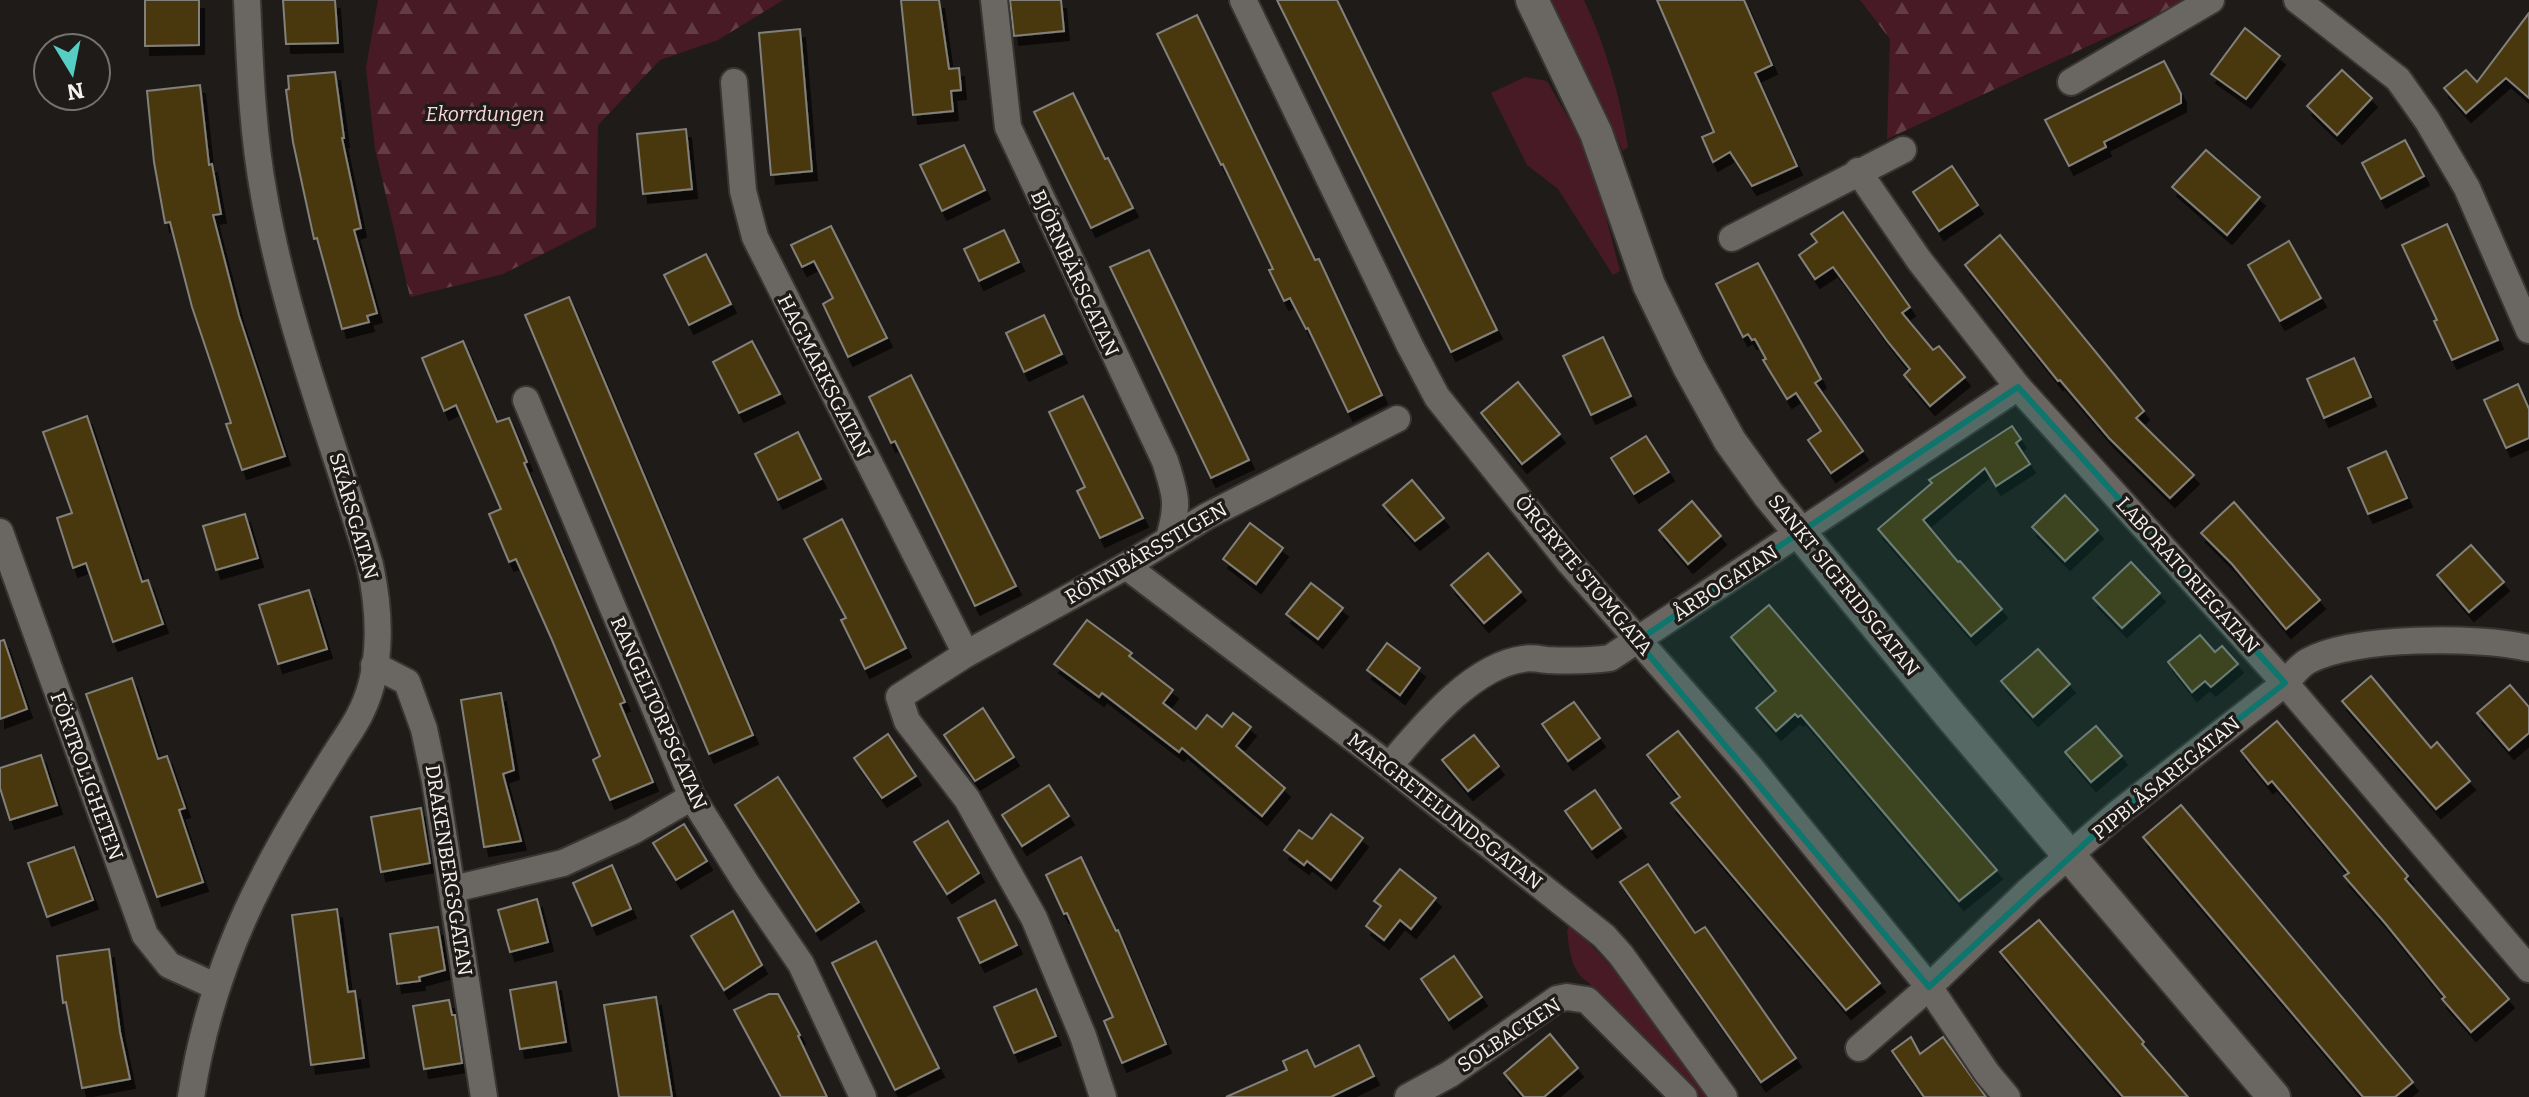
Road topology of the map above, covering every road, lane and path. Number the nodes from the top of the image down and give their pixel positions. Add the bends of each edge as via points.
1 (247, 0) edge
2 (994, 0) edge
3 (1243, 0) edge
4 (1532, 0) edge
5 (2211, 0) edge
6 (2297, 0) edge
7 (734, 82) dead end
8 (2071, 82) dead end
9 (1903, 150) dead end
10 (1858, 171) junction
11 (1732, 238) dead end
12 (2529, 330) edge
13 (2018, 387) junction
14 (526, 400) dead end
15 (1397, 419) dead end
16 (0, 532) edge
17 (1801, 533) junction
18 (1169, 538) junction
19 (1126, 566) junction
20 (1637, 641) junction
21 (2529, 648) edge
22 (966, 654) junction
23 (374, 665) junction
24 (2285, 683) junction
25 (1389, 766) junction
26 (692, 797) junction
27 (2071, 857) junction
28 (453, 889) junction
29 (2529, 969) edge
30 (217, 987) junction
31 (1929, 987) junction
32 (1859, 1048) dead end
33 (191, 1097) edge
34 (484, 1097) edge
35 (863, 1097) edge
36 (1103, 1097) edge
37 (1408, 1097) edge
38 (1684, 1097) edge
39 (1724, 1097) edge
40 (2007, 1097) edge
41 (2274, 1097) edge

1 - 23 street, SKÅRSGATAN via 263,194 300,344 370,565 377,597
2 - 18 street, BJÖRNBÄRSGATAN via 1008,127 1165,461 1177,512
3 - 20 street, ÖRGRYTE STOMGATA via 1437,397
4 - 17 street, SANKT SIGFRIDSGATAN via 1596,133 1649,285 1689,367 1730,441
5 - 8 street
6 - 12 street via 2398,79 2427,120 2467,188
7 - 22 street, HAGMARKSGATAN via 743,191 755,237
9 - 10 street
10 - 11 street
10 - 13 street, LABORATORIEGATAN
13 - 17 street, ÅRBOGATAN
13 - 24 street, LABORATORIEGATAN
14 - 26 street, RANGELTORPSGATAN
15 - 18 street, RÖNNBÄRSSTIGEN
16 - 30 street, FÖRTROLIGHETEN via 145,935 169,965
17 - 20 street, ÅRBOGATAN
17 - 27 street, SANKT SIGFRIDSGATAN
18 - 19 street, RÖNNBÄRSSTIGEN
19 - 22 street, RÖNNBÄRSSTIGEN
19 - 25 street, MARGRETELUNDSGATAN
20 - 25 street, ÅRBOGATAN via 1610,658 1523,658 1496,667 1427,722
20 - 31 street, ÖRGRYTE STOMGATA via 1750,767
21 - 24 street, PIPBLÅSAREGATAN via 2453,641 2339,650 2307,662
22 - 36 street, RÖNNBÄRSSTIGEN via 899,697 907,721 967,799 1034,918
23 - 28 street, DRAKENBERGSGATAN via 407,682 424,729
23 - 30 street, SKÅRSGATAN via 363,708 264,875
24 - 27 street, PIPBLÅSAREGATAN via 2117,814
24 - 29 street, LABORATORIEGATAN
25 - 39 street, MARGRETELUNDSGATAN via 1604,936
26 - 28 street via 563,863
26 - 35 street, RANGELTORPSGATAN via 801,964
27 - 31 street, PIPBLÅSAREGATAN
27 - 41 street, SANKT SIGFRIDSGATAN
28 - 34 street, DRAKENBERGSGATAN
30 - 33 street, SKÅRSGATAN
31 - 32 street, PIPBLÅSAREGATAN
31 - 40 street, ÖRGRYTE STOMGATA
37 - 38 street, SOLBACKEN via 1567,997 1587,1000

